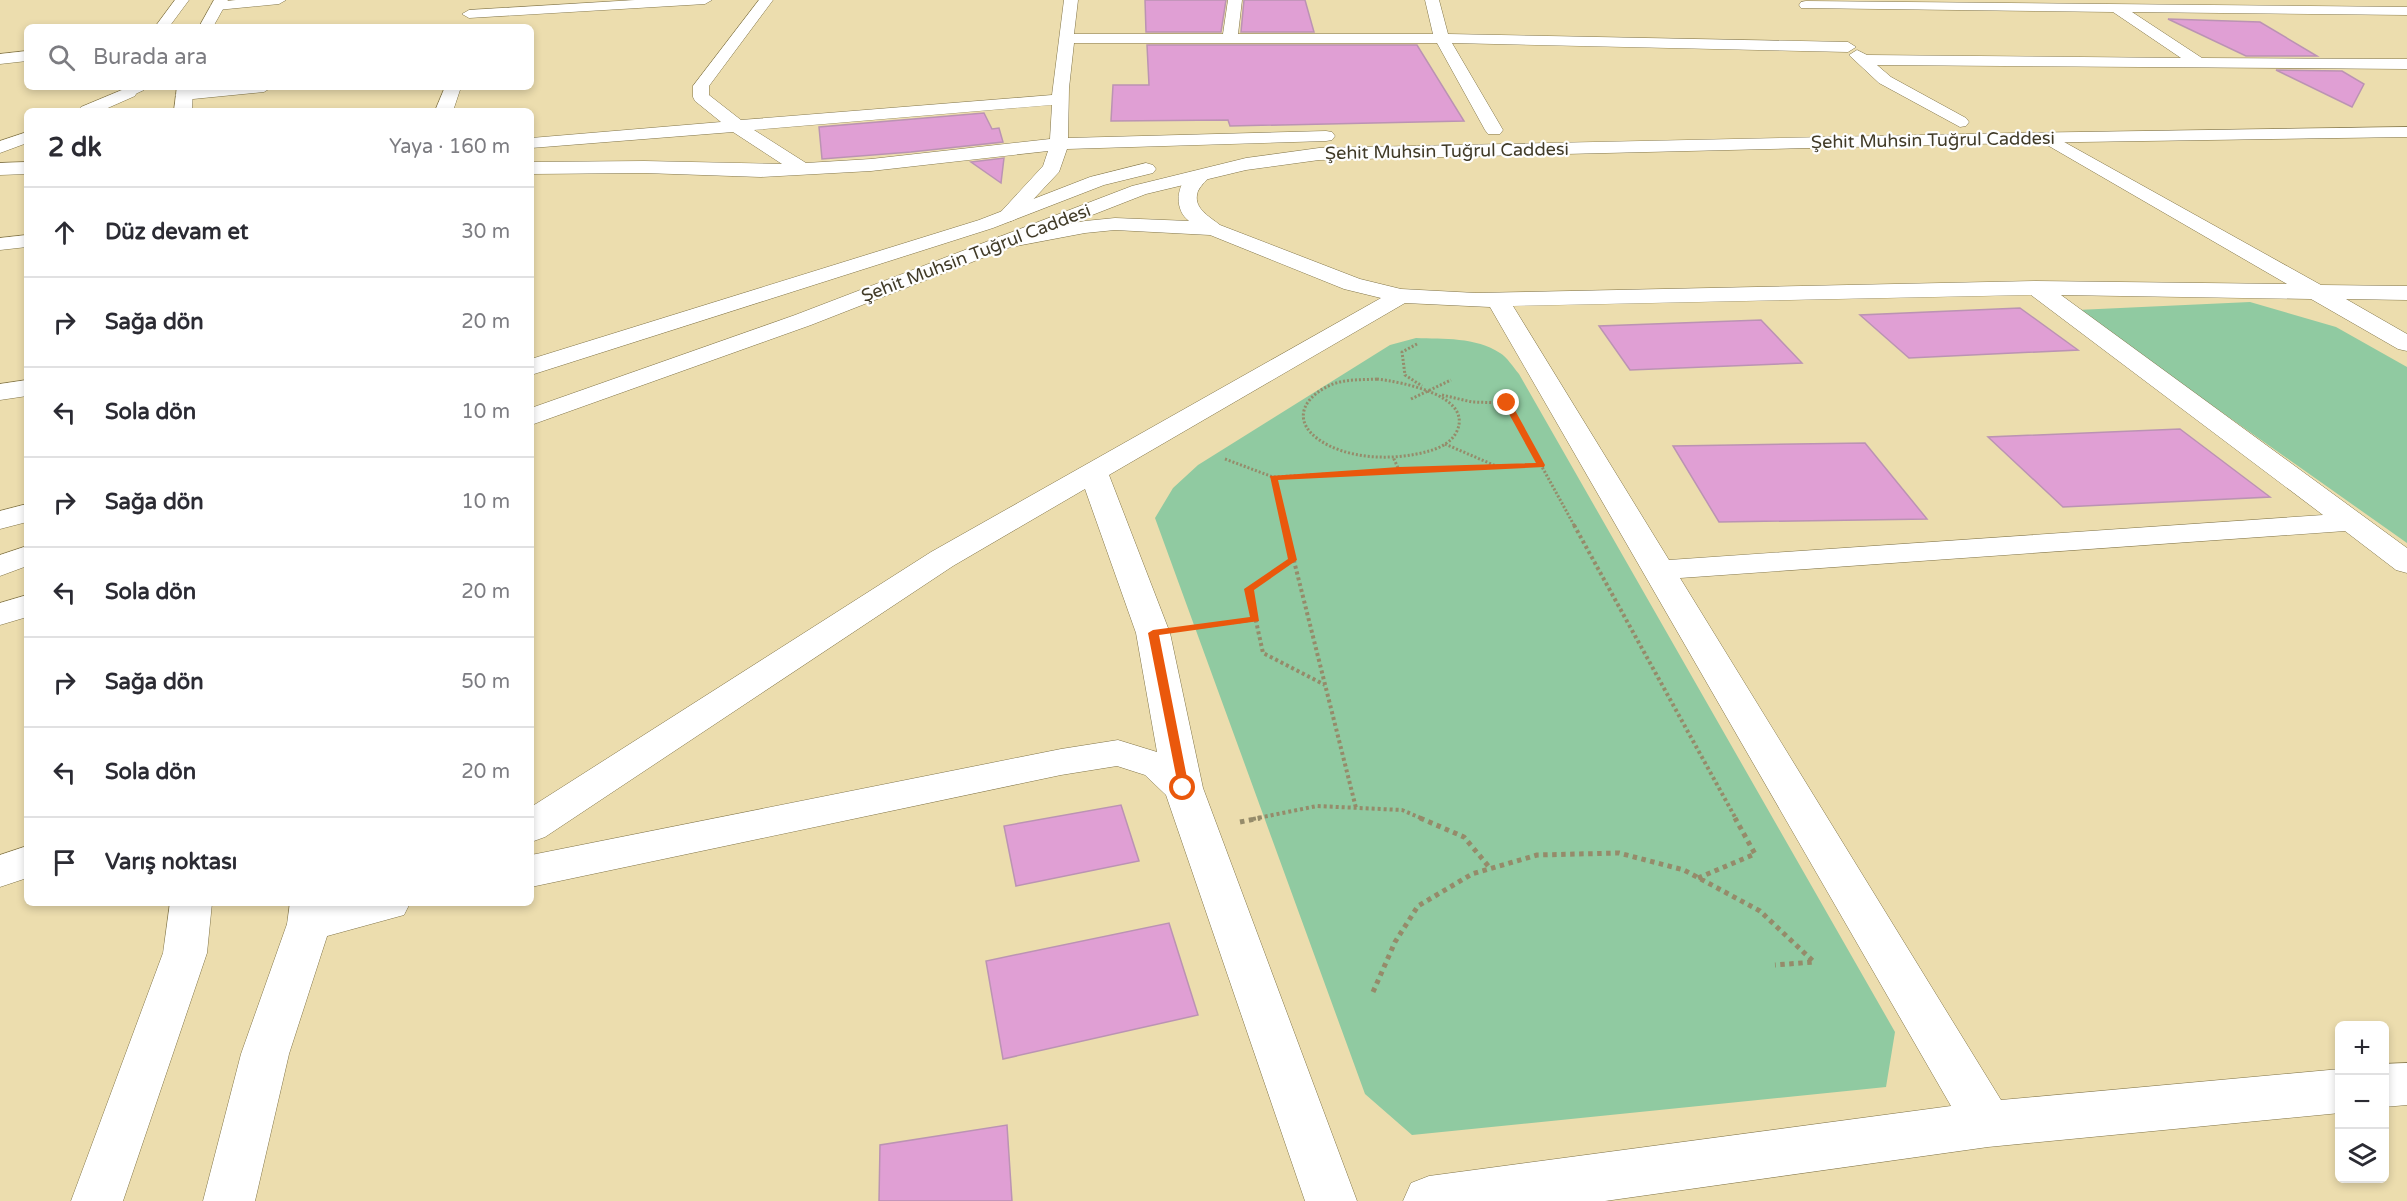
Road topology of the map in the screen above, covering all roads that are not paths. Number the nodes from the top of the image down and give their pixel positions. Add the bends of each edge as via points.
1 (182, 0) edge
2 (279, 0) edge
3 (705, 0) edge
4 (766, 0) edge
5 (1071, 0) edge
6 (1234, 0) edge
7 (1432, 0) edge
8 (2102, 0) edge
9 (219, 3) edge
10 (1803, 3) edge
11 (2115, 8) junction
12 (2407, 11) edge
13 (469, 14) edge
14 (1822, 18) dead end
15 (164, 24) edge
16 (208, 24) edge
17 (1836, 32) dead end
18 (1230, 38) junction
19 (1442, 38) junction
20 (1067, 39) junction
21 (1848, 47) junction
22 (24, 56) edge
23 (0, 60) edge
24 (1863, 60) junction
25 (2201, 64) junction
26 (2407, 64) edge
27 (131, 90) edge
28 (242, 90) edge
29 (452, 90) edge
30 (184, 98) edge
31 (1061, 99) junction
32 (93, 108) edge
33 (445, 108) edge
34 (2034, 120) dead end
35 (1981, 121) dead end
36 (2001, 121) dead end
37 (1924, 122) dead end
38 (1960, 122) junction
39 (735, 125) junction
40 (1515, 129) dead end
41 (1494, 130) junction
42 (1471, 131) dead end
43 (2407, 132) edge
44 (1348, 135) dead end
45 (1326, 136) junction
46 (24, 138) edge
47 (2048, 138) junction
48 (534, 143) edge
49 (1059, 144) junction
50 (0, 147) edge
51 (24, 168) edge
52 (534, 168) edge
53 (801, 168) junction
54 (0, 169) edge
55 (1201, 175) junction
56 (1007, 216) junction
57 (1213, 230) junction
58 (24, 241) edge
59 (1006, 242) junction
60 (0, 244) edge
61 (2036, 288) junction
62 (2319, 293) junction
63 (2407, 293) edge
64 (1401, 296) junction
65 (1497, 299) junction
66 (2407, 344) edge
67 (534, 366) edge
68 (24, 388) edge
69 (0, 392) edge
70 (534, 416) edge
71 (1094, 472) junction
72 (24, 514) edge
73 (0, 520) edge
74 (2349, 522) junction
75 (24, 556) edge
76 (2407, 563) edge
77 (0, 566) edge
78 (1658, 570) junction
79 (24, 606) edge
80 (0, 615) edge
81 (1183, 788) junction
82 (534, 826) edge
83 (24, 863) edge
84 (534, 870) edge
85 (0, 872) edge
86 (191, 906) edge
87 (367, 906) edge
88 (310, 914) edge
89 (2407, 1084) edge
90 (2389, 1086) edge
91 (2335, 1091) edge
92 (1988, 1124) junction
93 (97, 1201) edge
94 (229, 1201) edge
95 (1331, 1201) edge
96 (1429, 1201) edge

1 - 15 street
2 - 9 street
3 - 13 street
4 - 39 street via 701,86 701,97
5 - 20 street
6 - 18 street
7 - 19 street
8 - 11 street
9 - 16 street
10 - 11 street
10 - 14 street
11 - 12 street
11 - 25 street
17 - 21 street
18 - 19 street
18 - 20 street
19 - 21 street
19 - 41 street
20 - 31 street
21 - 24 street
22 - 23 street
24 - 25 street
24 - 38 street via 1885,80
25 - 26 street
27 - 32 street
28 - 30 street
29 - 33 street
31 - 39 street
31 - 49 street
34 - 36 street, Şehit Muhsin Tuğrul Caddesi
35 - 38 street, Şehit Muhsin Tuğrul Caddesi
37 - 38 street, Şehit Muhsin Tuğrul Caddesi
39 - 48 street
39 - 53 street
40 - 41 street, Şehit Muhsin Tuğrul Caddesi
41 - 42 street, Şehit Muhsin Tuğrul Caddesi
43 - 47 street, Şehit Muhsin Tuğrul Caddesi
44 - 45 street, Şehit Muhsin Tuğrul Caddesi
45 - 49 street
45 - 56 street, Şehit Muhsin Tuğrul Caddesi via 1239,147 1097,181
46 - 50 street
47 - 55 street, Şehit Muhsin Tuğrul Caddesi via 1319,154
47 - 62 street
49 - 53 street via 871,165
49 - 56 street via 1052,168
51 - 54 street
52 - 53 street via 761,171
55 - 57 street via 1189,188 1186,200 1192,214
55 - 59 street, Şehit Muhsin Tuğrul Caddesi via 1139,190
56 - 67 street, Şehit Muhsin Tuğrul Caddesi
57 - 59 street via 1115,224
57 - 64 street via 1352,284
58 - 60 street
59 - 70 street, Şehit Muhsin Tuğrul Caddesi
61 - 62 street
61 - 65 street
61 - 74 street
62 - 63 street
62 - 66 street
64 - 65 street
64 - 71 street
65 - 78 street
68 - 69 street
71 - 81 street via 1153,633
71 - 82 street via 942,559
72 - 73 street
74 - 76 street
74 - 78 street
75 - 77 street
78 - 92 street
79 - 80 street
81 - 84 street via 1160,766 1118,753
81 - 95 street
83 - 85 street
86 - 93 street via 185,953
87 - 88 street
88 - 94 street via 265,1054
89 - 90 street
91 - 92 street
92 - 96 street

